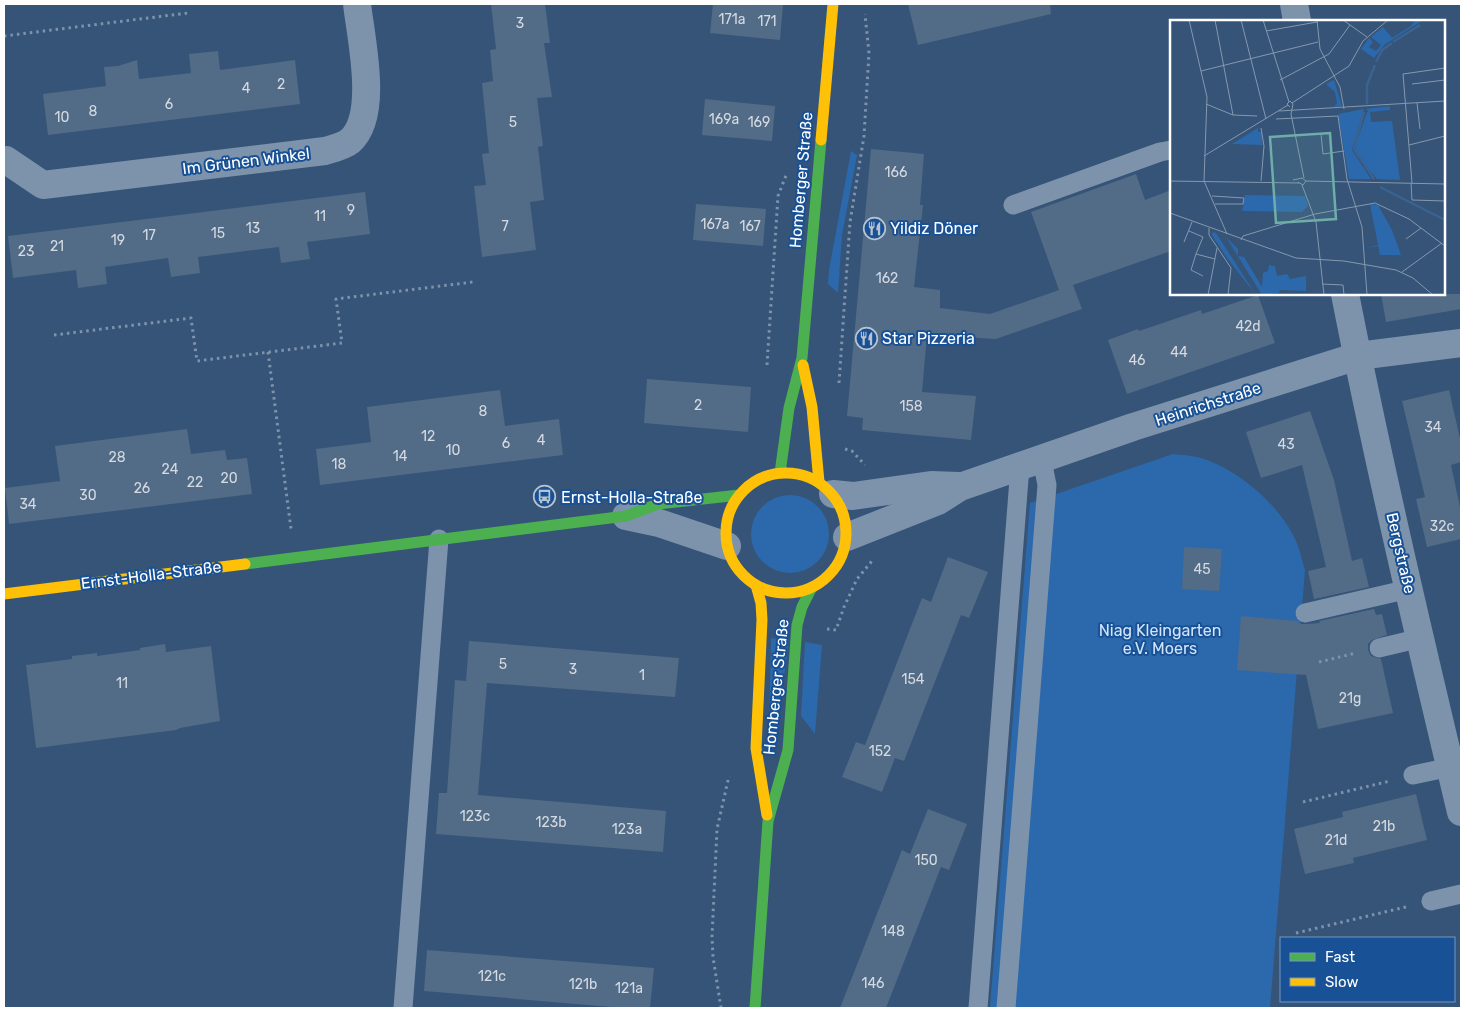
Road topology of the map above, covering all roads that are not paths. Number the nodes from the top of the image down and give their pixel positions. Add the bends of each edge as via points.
1 (357, 4) edge
2 (833, 4) edge
3 (1294, 4) edge
4 (1297, 20) edge
5 (1170, 150) edge
6 (5, 160) edge
7 (1013, 205) dead end
8 (1345, 295) edge
9 (1461, 343) edge
10 (1358, 356) junction
11 (802, 358) junction
12 (1031, 463) junction
13 (780, 473) junction
14 (960, 486) junction
15 (826, 488) junction
16 (739, 495) junction
17 (626, 516) junction
18 (847, 536) junction
19 (439, 539) junction
20 (727, 546) junction
21 (756, 585) junction
22 (812, 588) junction
23 (1409, 589) junction
24 (4, 594) edge
25 (1305, 613) dead end
26 (1421, 638) junction
27 (1378, 648) road end
28 (1450, 767) junction
29 (1413, 776) road end
30 (1461, 812) edge
31 (768, 821) junction
32 (1461, 894) edge
33 (1431, 901) road end
34 (403, 1008) edge
35 (755, 1008) edge
36 (978, 1008) edge
37 (1006, 1008) edge

1 - 6 street, Im Grünen Winkel via 367,94 363,123 350,142 325,152 44,185
2 - 11 main road, Homberger Straße
3 - 4 street
5 - 7 lane
8 - 10 street, Bergstraße
9 - 10 street, Heinrichstraße
10 - 12 street, Heinrichstraße
10 - 23 street, Bergstraße
11 - 13 main road, Homberger Straße via 789,408
11 - 15 main road, Homberger Straße via 812,407 815,444
12 - 14 street, Heinrichstraße
12 - 36 lane
12 - 37 lane via 1046,485
13 - 15 main road via 800,474
13 - 16 main road via 750,484
14 - 15 street, Heinrichstraße via 930,485 853,496
14 - 18 street, Heinrichstraße via 938,501
15 - 18 main road via 841,507
16 - 17 main road, Ernst-Holla-Straße via 658,504
16 - 20 main road via 728,520
17 - 19 main road, Ernst-Holla-Straße
17 - 20 street, Ernst-Holla-Straße via 667,525
18 - 22 main road via 836,567
19 - 24 main road, Ernst-Holla-Straße
19 - 34 lane
20 - 21 main road via 743,575
21 - 22 main road via 778,592 801,592
21 - 31 main road, Homberger Straße via 762,620 756,748
22 - 31 main road, Homberger Straße via 797,625 788,750
23 - 25 lane
23 - 26 street, Bergstraße
26 - 27 lane
26 - 28 street, Bergstraße
28 - 29 lane
28 - 30 street, Bergstraße
31 - 35 main road, Homberger Straße
32 - 33 lane

